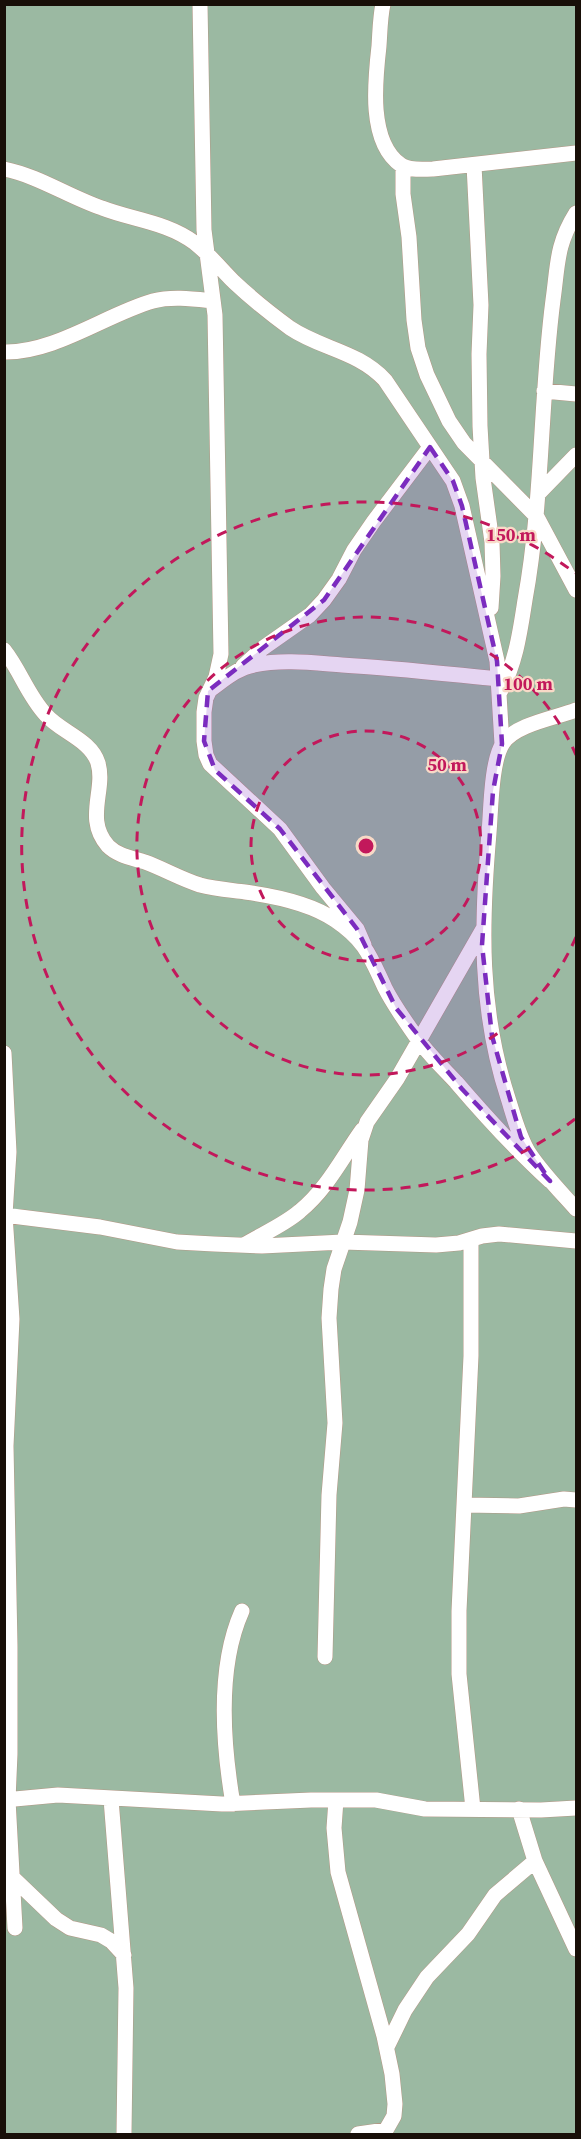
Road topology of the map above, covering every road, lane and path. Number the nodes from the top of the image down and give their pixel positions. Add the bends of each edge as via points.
1 (200, 4) edge
2 (383, 4) edge
3 (576, 153) edge
4 (474, 165) junction
5 (403, 166) junction
6 (4, 169) edge
7 (576, 213) edge
8 (206, 254) junction
9 (213, 301) junction
10 (4, 352) edge
11 (544, 391) junction
12 (576, 394) edge
13 (430, 447) junction
14 (576, 454) edge
15 (482, 461) junction
16 (539, 493) junction
17 (537, 517) junction
18 (576, 590) edge
19 (490, 623) junction
20 (4, 650) edge
21 (238, 670) junction
22 (500, 685) junction
23 (208, 691) junction
24 (576, 710) edge
25 (502, 744) junction
26 (483, 929) junction
27 (364, 945) junction
28 (418, 1041) junction
29 (4, 1053) edge
30 (367, 1122) junction
31 (550, 1181) junction
32 (576, 1209) edge
33 (5, 1215) edge
34 (471, 1240) junction
35 (576, 1241) edge
36 (343, 1242) junction
37 (243, 1245) junction
38 (5, 1445) edge
39 (576, 1500) edge
40 (464, 1505) junction
41 (242, 1611) dead end
42 (324, 1657) dead end
43 (111, 1799) junction
44 (6, 1800) edge
45 (336, 1800) junction
46 (232, 1804) junction
47 (576, 1808) edge
48 (472, 1809) junction
49 (519, 1809) junction
50 (535, 1861) junction
51 (11, 1876) junction
52 (15, 1928) dead end
53 (576, 1949) edge
54 (124, 1955) junction
55 (387, 2048) junction
56 (387, 2132) edge
57 (124, 2134) edge
58 (358, 2134) edge

1 - 8 street
2 - 5 street via 376,111 388,150
3 - 4 street
4 - 5 street via 415,169
4 - 15 street via 481,305
5 - 15 street via 418,348 449,421
6 - 8 street via 101,208 162,225
7 - 11 street via 563,235 558,255
8 - 9 street
8 - 13 street via 293,329 374,368
9 - 10 street via 156,300 87,330 29,349
9 - 23 street via 221,654
11 - 12 street
11 - 16 street
13 - 19 street via 453,481 462,506
13 - 21 street via 374,521 324,600
14 - 16 street
15 - 17 street
15 - 19 street via 492,542
16 - 17 street
17 - 18 street
17 - 22 street via 534,554 511,673
19 - 22 street
20 - 27 street via 44,713 95,755 100,772 96,811 109,847 118,854 198,884 263,895 319,911
21 - 22 street via 269,663 312,663
21 - 23 street
22 - 25 street
23 - 27 street via 203,725 210,764 280,829 357,929
24 - 25 street via 518,730
25 - 26 street via 493,791
26 - 28 street
26 - 31 street via 487,1000 500,1070 521,1137
27 - 28 street
28 - 30 street
28 - 31 street via 514,1148
29 - 33 street via 9,1152
30 - 36 street via 357,1190
30 - 37 street via 331,1178 300,1211
31 - 32 street
33 - 37 street via 177,1242
33 - 38 street via 12,1319
34 - 35 street via 499,1234
34 - 36 street via 436,1245
34 - 40 street via 471,1356
36 - 37 street
36 - 42 street via 334,1269 329,1318 334,1423
38 - 44 street via 10,1646
39 - 40 street via 519,1506
40 - 48 street via 459,1674
41 - 46 street via 230,1646 225,1686
43 - 44 street via 46,1795
43 - 46 street
43 - 54 street
44 - 51 street
45 - 46 street
45 - 48 street via 376,1800 425,1809
45 - 55 street via 338,1872
47 - 49 street
48 - 49 street
49 - 50 street
50 - 53 street
50 - 55 street via 495,1895 468,1934 427,1977
51 - 52 street
51 - 54 street via 56,1919 70,1928 101,1935
54 - 57 street
55 - 56 street via 395,2104
56 - 58 street

